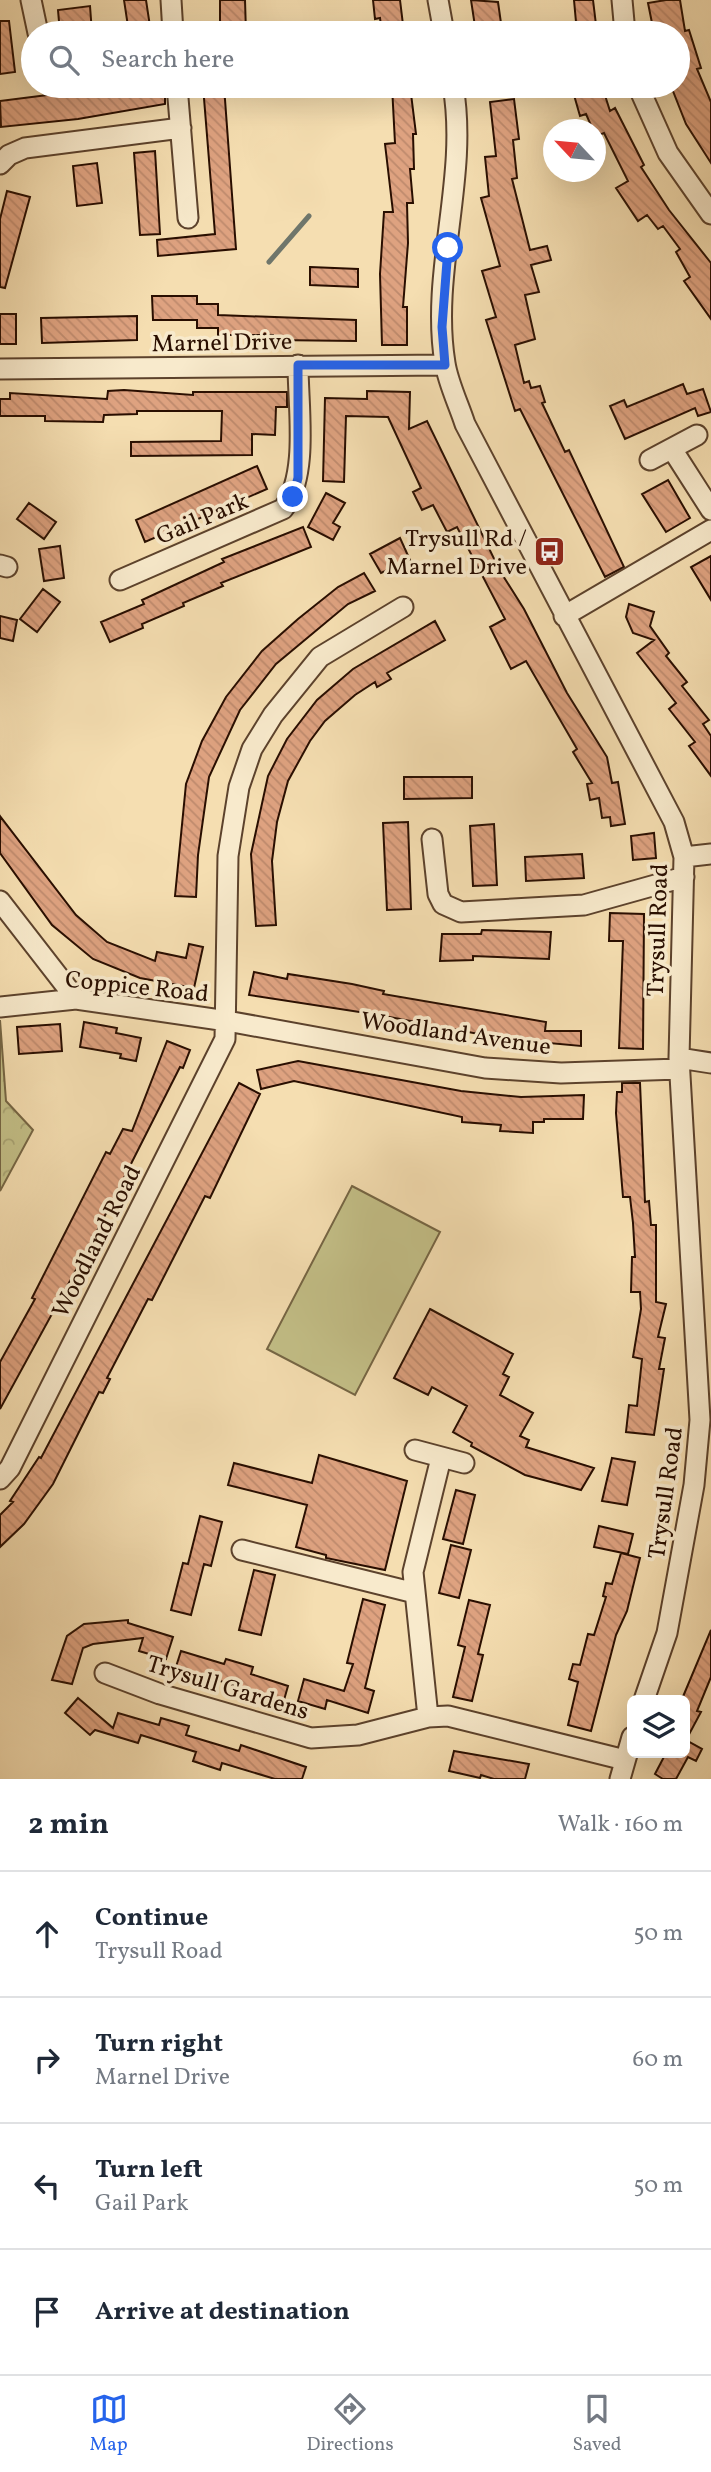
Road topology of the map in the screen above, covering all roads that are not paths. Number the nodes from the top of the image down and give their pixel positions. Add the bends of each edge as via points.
1 (31, 0) edge
2 (171, 0) edge
3 (438, 0) edge
4 (622, 0) edge
5 (35, 21) edge
6 (172, 21) edge
7 (442, 21) edge
8 (624, 21) edge
9 (178, 98) edge
10 (454, 98) edge
11 (643, 98) edge
12 (181, 128) junction
13 (0, 164) edge
14 (711, 214) edge
15 (188, 218) dead end
16 (298, 365) junction
17 (445, 365) junction
18 (0, 369) edge
19 (697, 435) dead end
20 (672, 449) junction
21 (650, 460) dead end
22 (711, 510) edge
23 (711, 530) edge
24 (120, 580) dead end
25 (402, 607) dead end
26 (564, 616) junction
27 (432, 839) dead end
28 (711, 854) edge
29 (684, 857) junction
30 (684, 877) junction
31 (0, 901) edge
32 (76, 999) junction
33 (0, 1007) edge
34 (227, 1021) junction
35 (711, 1063) edge
36 (679, 1064) junction
37 (705, 1422) edge
38 (415, 1450) dead end
39 (441, 1458) junction
40 (464, 1463) dead end
41 (0, 1479) edge
42 (242, 1550) dead end
43 (415, 1593) junction
44 (104, 1674) dead end
45 (647, 1695) edge
46 (428, 1717) junction
47 (627, 1753) edge
48 (625, 1760) junction
49 (620, 1779) edge

1 - 5 street
2 - 6 street
3 - 7 street
4 - 8 street
9 - 12 street
10 - 17 street, Trysull Road via 457,133 442,327
11 - 14 street via 668,153
12 - 13 street via 25,148
12 - 15 street
16 - 17 street, Marnel Drive
16 - 18 street, Marnel Drive
16 - 24 street, Gail Park via 298,478 293,497 283,509
17 - 26 street, Trysull Road via 465,424
19 - 20 street
20 - 21 street
20 - 22 street
23 - 26 street
25 - 34 street, Woodland Road via 320,657 252,749 239,787 228,856
26 - 29 street, Trysull Road via 674,822
27 - 30 street via 438,894 443,904 460,912 584,905
28 - 29 street
29 - 30 street, Trysull Road
30 - 36 street, Trysull Road
31 - 32 street
32 - 33 street, Coppice Road
32 - 34 street, Coppice Road
34 - 36 street, Woodland Avenue via 485,1068 561,1073
34 - 41 street, Woodland Road via 225,1040 10,1468
35 - 36 street, Woodland Avenue
36 - 37 street, Trysull Road
37 - 45 street, Trysull Road via 667,1633
38 - 39 street
39 - 40 street
39 - 43 street via 413,1572
42 - 43 street
43 - 46 street
44 - 46 street, Trysull Gardens via 311,1738 358,1735
46 - 48 street, Trysull Gardens via 467,1719
47 - 48 street
48 - 49 street

